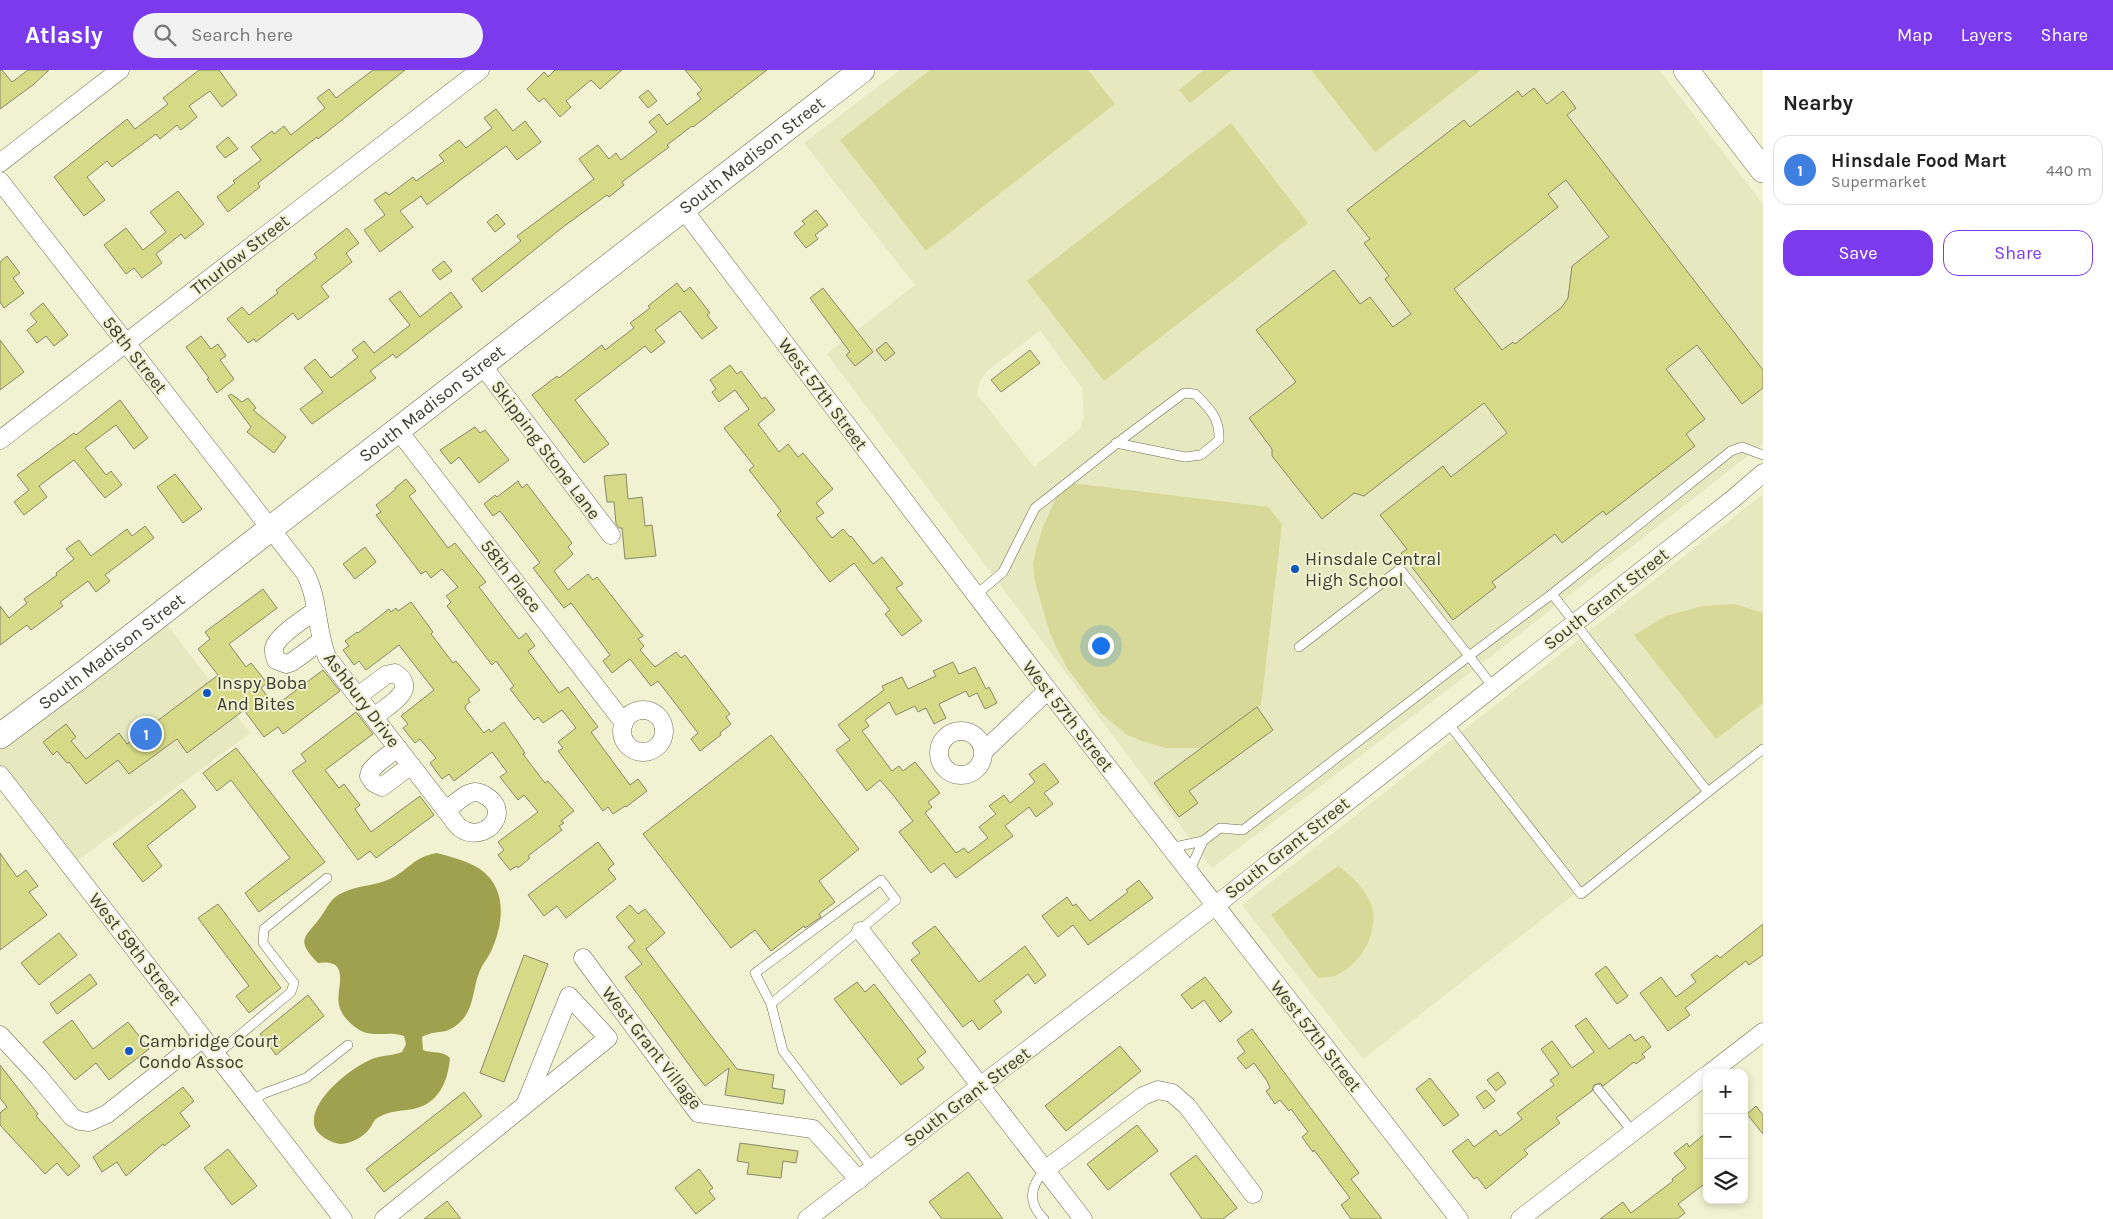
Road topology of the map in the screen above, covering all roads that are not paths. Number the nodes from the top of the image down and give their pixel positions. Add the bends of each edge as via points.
1 (120, 70) edge
2 (480, 70) edge
3 (862, 70) edge
4 (1686, 70) edge
5 (0, 163) edge
6 (1763, 170) edge
7 (0, 180) edge
8 (683, 209) junction
9 (126, 344) junction
10 (482, 365) junction
11 (398, 430) junction
12 (0, 440) edge
13 (1116, 443) junction
14 (1763, 455) edge
15 (1763, 473) edge
16 (270, 530) junction
17 (610, 535) dead end
18 (1552, 594) junction
19 (976, 596) junction
20 (316, 610) junction
21 (1575, 623) junction
22 (321, 641) junction
23 (1299, 647) dead end
24 (1469, 656) junction
25 (1493, 687) junction
26 (1048, 690) junction
27 (358, 696) junction
28 (374, 717) junction
29 (624, 723) dead end
30 (1448, 723) junction
31 (0, 736) edge
32 (398, 748) junction
33 (1763, 749) edge
34 (984, 751) dead end
35 (411, 765) junction
36 (0, 775) edge
37 (1708, 792) junction
38 (446, 811) dead end
39 (1203, 841) junction
40 (1170, 848) junction
41 (1188, 872) junction
42 (327, 878) dead end
43 (1214, 906) junction
44 (861, 931) junction
45 (583, 958) dead end
46 (771, 1004) junction
47 (1763, 1032) edge
48 (0, 1035) edge
49 (203, 1038) junction
50 (348, 1045) dead end
51 (216, 1055) junction
52 (1715, 1069) edge
53 (1703, 1078) edge
54 (980, 1087) junction
55 (1598, 1089) dead end
56 (251, 1101) junction
57 (525, 1105) junction
58 (1633, 1132) junction
59 (873, 1169) junction
60 (1045, 1170) junction
61 (858, 1180) junction
62 (1254, 1194) dead end
63 (343, 1219) edge
64 (384, 1219) edge
65 (808, 1219) edge
66 (1044, 1219) edge
67 (1083, 1219) edge
68 (1459, 1219) edge
69 (1520, 1219) edge

1 - 5 street
2 - 9 street, Thurlow Street
3 - 8 street, South Madison Street
4 - 6 street
7 - 9 street, 58th Street
8 - 10 street, South Madison Street
8 - 19 street, West 57th Street
9 - 12 street, Thurlow Street
9 - 16 street, 58th Street
10 - 11 street, South Madison Street
10 - 17 street, Skipping Stone Lane
11 - 16 street, South Madison Street
11 - 29 street, 58th Place
13 - 13 lane via 1184,393 1195,394 1220,426 1219,440 1201,454 1185,457
13 - 19 lane via 1035,508 1003,572
14 - 18 lane via 1742,447 1731,451
15 - 21 street, South Grant Street
16 - 20 street, Ashbury Drive via 305,573
16 - 31 street, South Madison Street
18 - 21 lane
18 - 24 lane
19 - 26 street, West 57th Street
20 - 22 street, Ashbury Drive
20 - 22 street via 281,637 273,653 276,660 286,664
21 - 25 street, South Grant Street
21 - 37 lane
22 - 27 street, Ashbury Drive via 327,657
23 - 24 lane via 1400,568
24 - 25 lane
24 - 39 lane via 1242,830 1220,828
25 - 30 street, South Grant Street
26 - 34 street
26 - 40 street, West 57th Street
27 - 28 street, Ashbury Drive
27 - 28 street via 386,675 395,673 403,678 406,687 403,694
28 - 32 street, Ashbury Drive
30 - 37 lane via 1581,894
30 - 43 street, South Grant Street
32 - 35 street, Ashbury Drive
32 - 35 street via 371,770 369,776 374,783 382,786
33 - 37 lane
35 - 38 street, Ashbury Drive
36 - 49 street, West 59th Street
39 - 40 lane
39 - 41 lane
40 - 41 street, West 57th Street
41 - 43 street, West 57th Street
42 - 51 lane via 264,929 263,944 294,982 291,992
43 - 54 street, South Grant Street
43 - 68 street, West 57th Street
44 - 46 lane
44 - 46 lane via 896,900 880,880 755,973
44 - 54 street
45 - 61 street, West Grant Village via 698,1113 813,1129
46 - 59 lane via 783,1051
47 - 52 street
48 - 49 street via 72,1117 89,1122 107,1114
49 - 51 street, West 59th Street
50 - 56 lane via 306,1078
51 - 56 street, West 59th Street
53 - 58 street
54 - 59 street, South Grant Street
54 - 60 street
55 - 58 lane
56 - 63 street, West 59th Street
57 - 57 street via 608,1038 569,996 566,1005
57 - 64 street
58 - 69 street
59 - 61 street, South Grant Street
60 - 62 street via 1143,1096 1158,1090 1172,1093 1187,1106
60 - 66 lane via 1035,1180 1033,1191 1034,1204
60 - 67 street
61 - 65 street, South Grant Street

